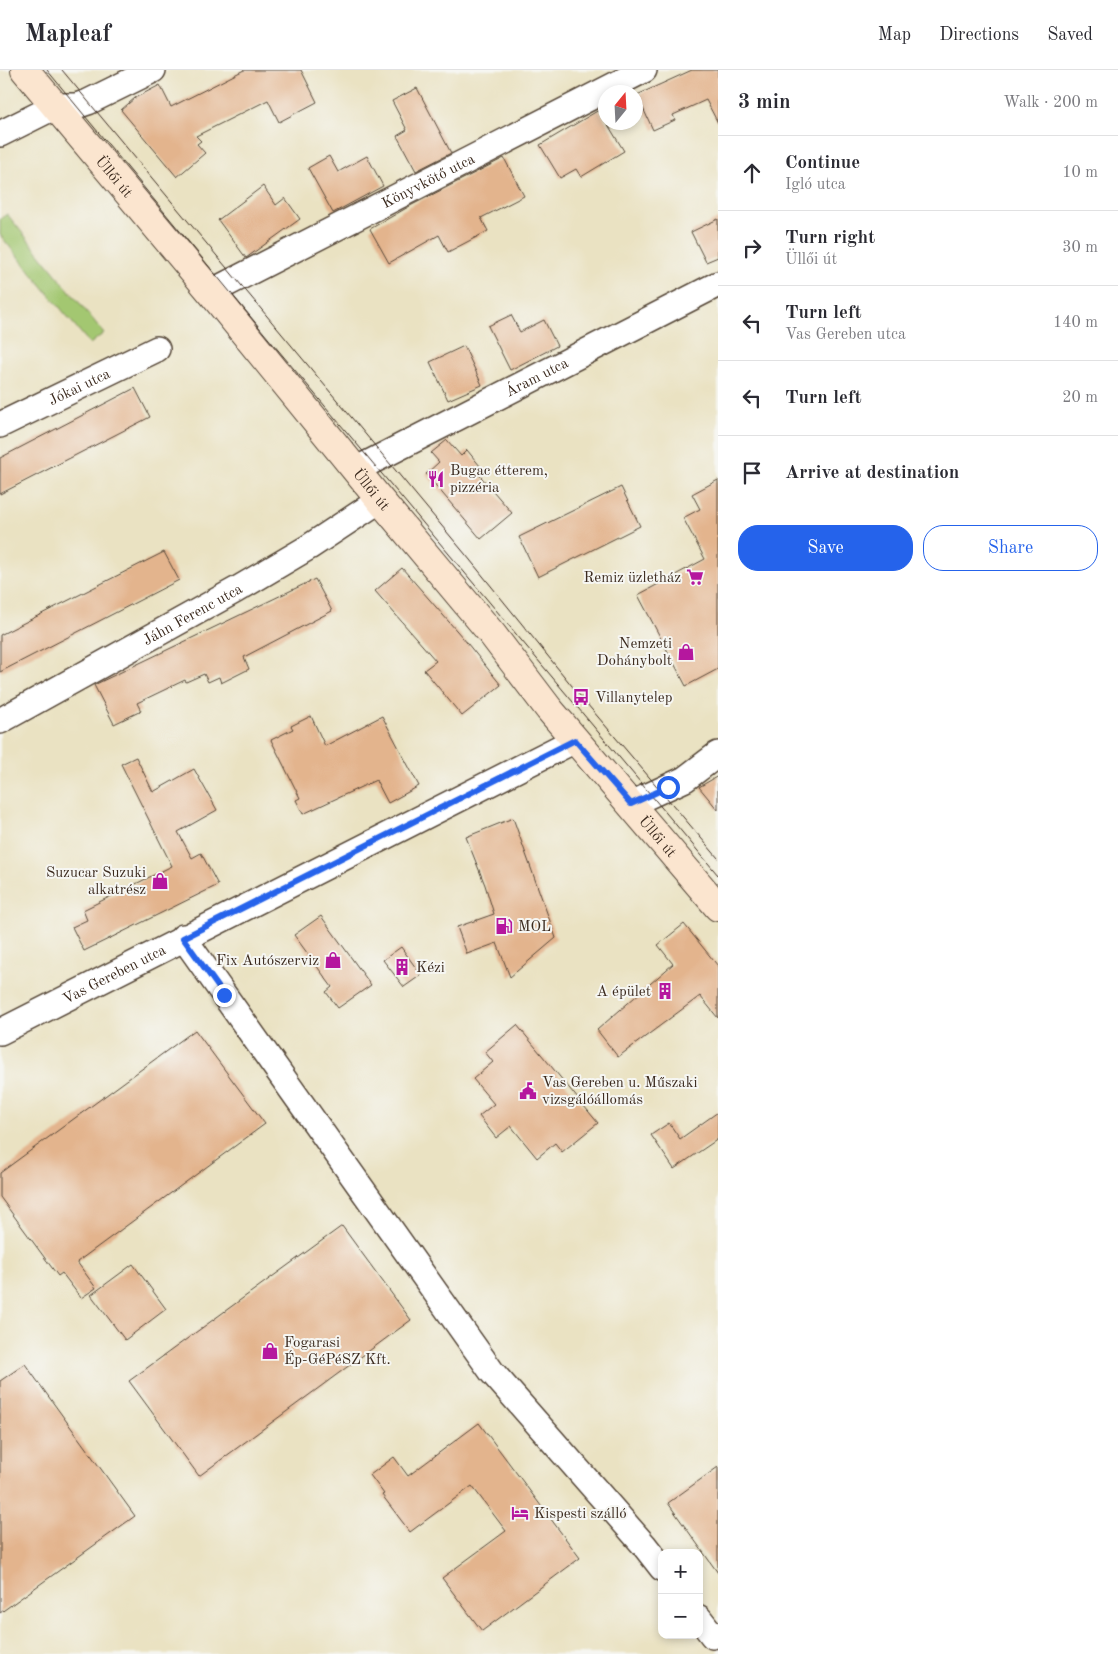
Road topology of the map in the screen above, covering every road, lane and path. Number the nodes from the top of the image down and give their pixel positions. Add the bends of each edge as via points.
1 (25, 70) edge
2 (152, 70) edge
3 (644, 70) edge
4 (56, 106) junction
5 (0, 134) edge
6 (718, 284) edge
7 (210, 292) junction
8 (158, 348) dead end
9 (0, 425) edge
10 (355, 470) junction
11 (380, 500) junction
12 (0, 721) edge
13 (575, 740) junction
14 (718, 754) edge
15 (631, 804) junction
16 (718, 908) edge
17 (183, 938) junction
18 (0, 1032) edge
19 (658, 1563) edge

1 - 4 main road, Üllői út
2 - 4 street via 88,102
3 - 7 street, Könyvkötő utca
4 - 5 street
4 - 7 main road, Üllői út
6 - 10 street, Áram utca
7 - 10 main road, Üllői út
8 - 9 street, Jókai utca
10 - 11 main road, Üllői út
11 - 12 street, Jáhn Ferenc utca via 236,590
11 - 13 main road, Üllői út
13 - 15 main road, Üllői út
13 - 17 street, Vas Gereben utca
14 - 15 street via 685,778
15 - 16 main road, Üllői út
17 - 18 street, Vas Gereben utca
17 - 19 street via 492,1372

